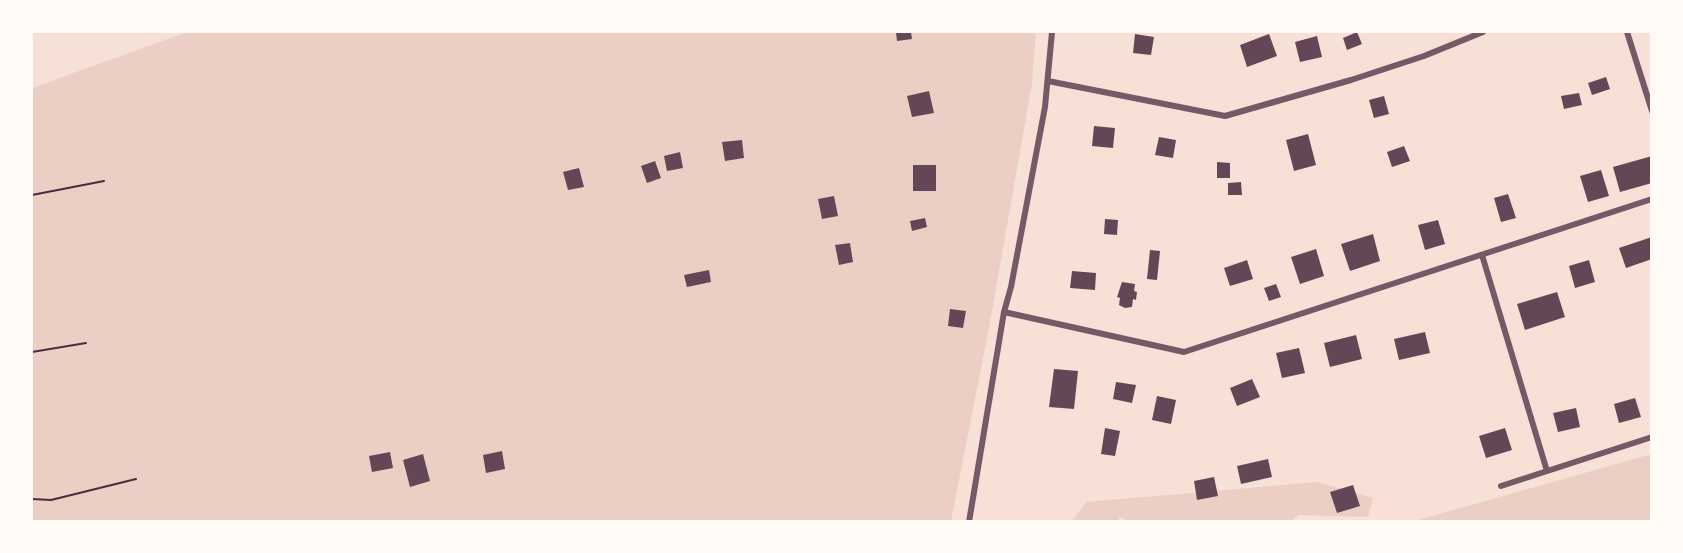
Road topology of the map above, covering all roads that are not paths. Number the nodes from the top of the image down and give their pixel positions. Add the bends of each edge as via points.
1 (1052, 32) edge
2 (1483, 32) edge
3 (1627, 32) edge
4 (1048, 81) junction
5 (1652, 111) edge
6 (1652, 199) edge
7 (1482, 255) junction
8 (1004, 312) junction
9 (1652, 436) edge
10 (1547, 471) junction
11 (1502, 486) dead end
12 (969, 522) edge

1 - 4 street
2 - 4 street via 1351,80 1225,116
3 - 5 street
4 - 8 street
6 - 7 street
7 - 8 street via 1184,352
7 - 10 street
8 - 12 street
9 - 10 street
10 - 11 street

